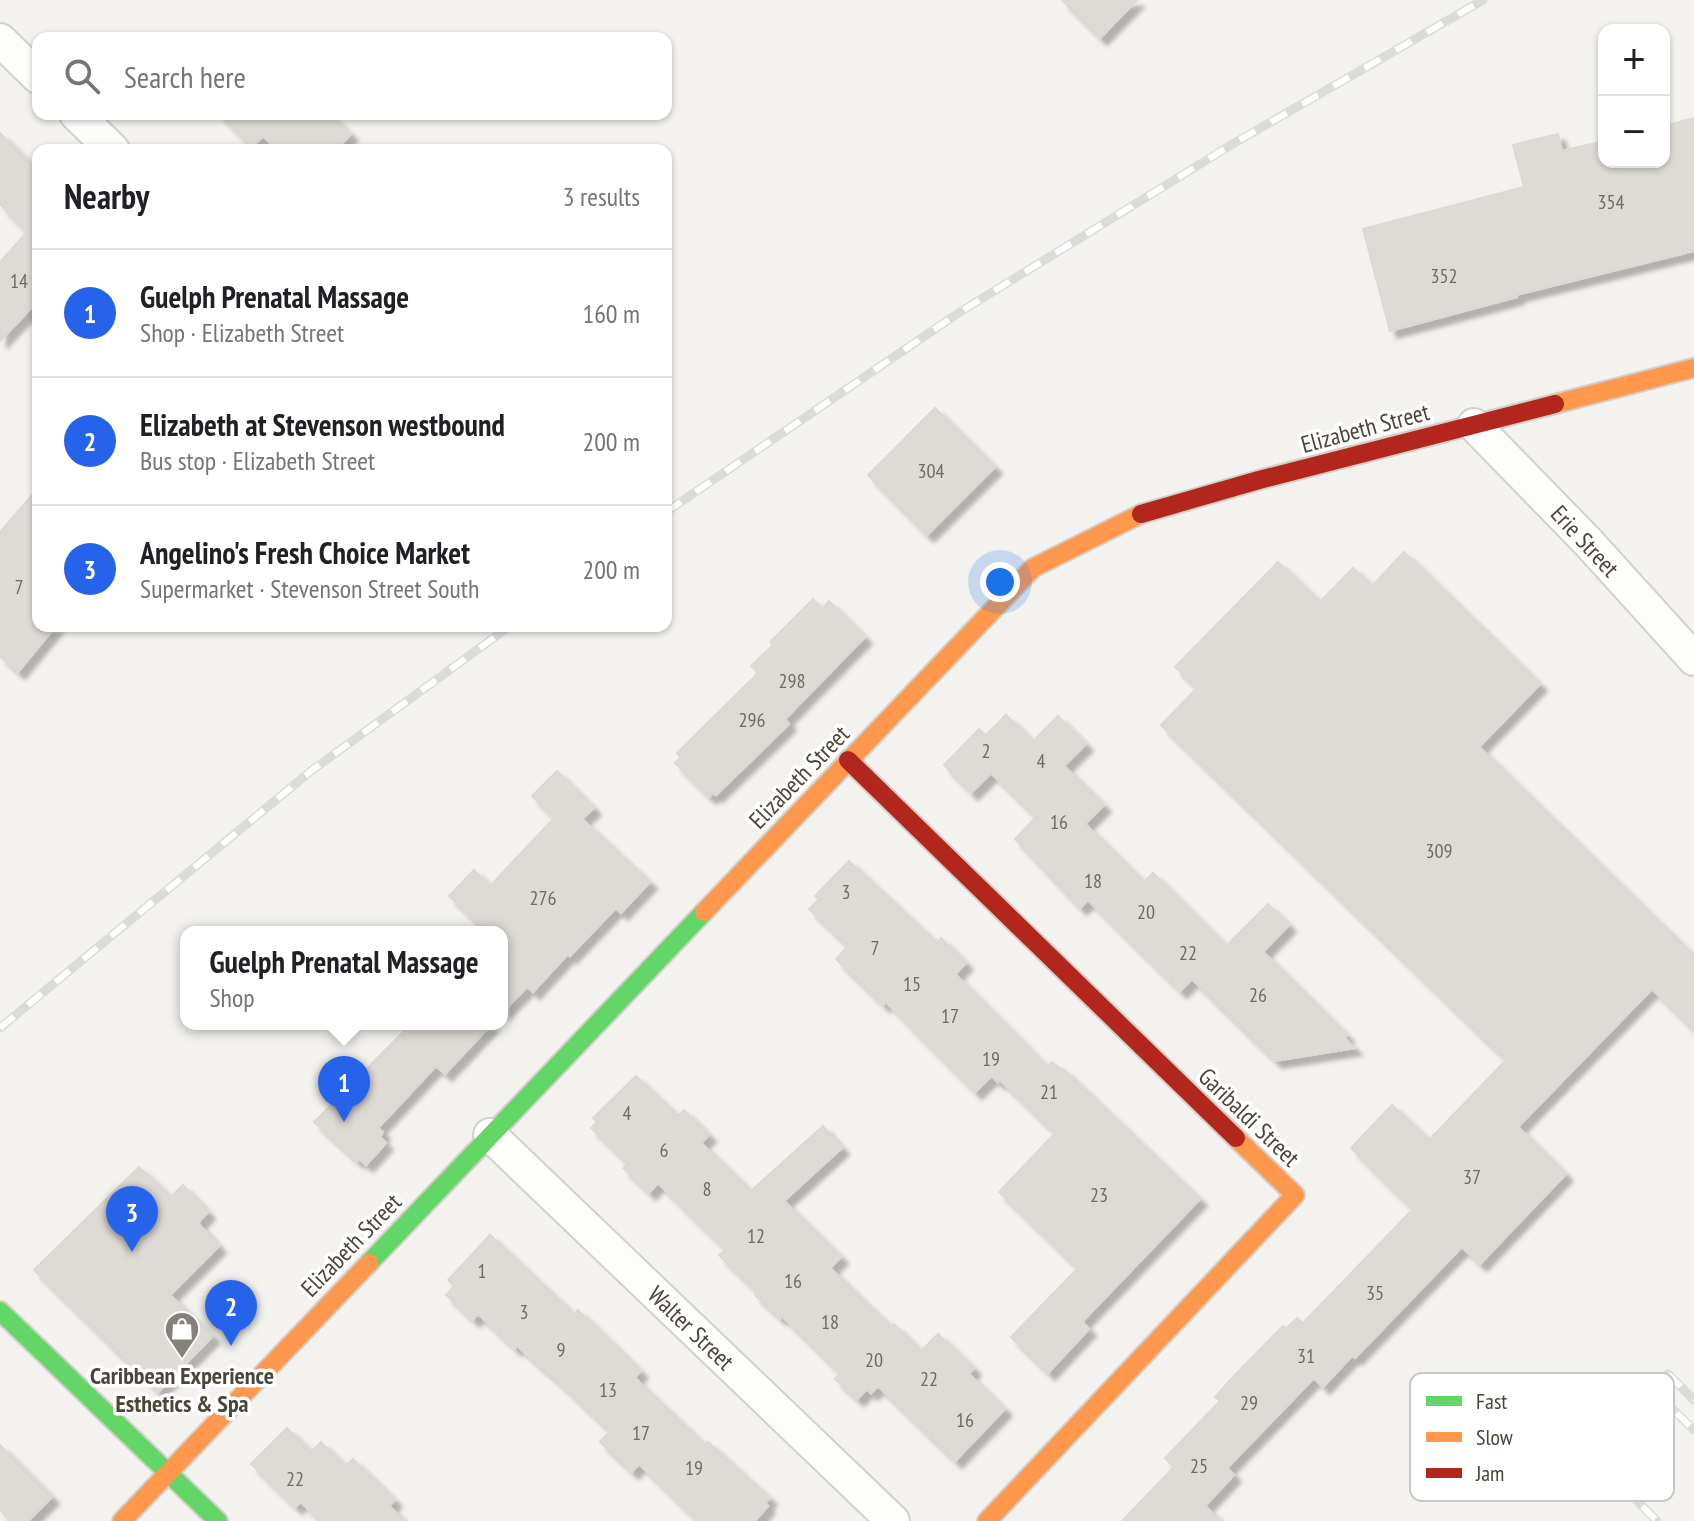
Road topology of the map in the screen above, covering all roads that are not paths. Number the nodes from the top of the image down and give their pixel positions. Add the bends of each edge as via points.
1 (0, 40) edge
2 (32, 71) edge
3 (82, 120) edge
4 (107, 144) edge
5 (1694, 368) edge
6 (1474, 425) junction
7 (1694, 659) edge
8 (848, 760) junction
9 (490, 1135) junction
10 (0, 1311) edge
11 (168, 1472) junction
12 (122, 1521) edge
13 (218, 1521) edge
14 (893, 1521) edge
15 (987, 1521) edge

1 - 2 street
3 - 4 street
5 - 6 main road, Elizabeth Street
6 - 7 street, Erie Street
6 - 8 main road, Elizabeth Street via 1135,516 1033,568
8 - 9 main road, Elizabeth Street
8 - 15 main road, Garibaldi Street via 1295,1195
9 - 11 main road, Elizabeth Street
9 - 14 street, Walter Street
10 - 11 main road
11 - 12 main road, Elizabeth Street
11 - 13 main road

